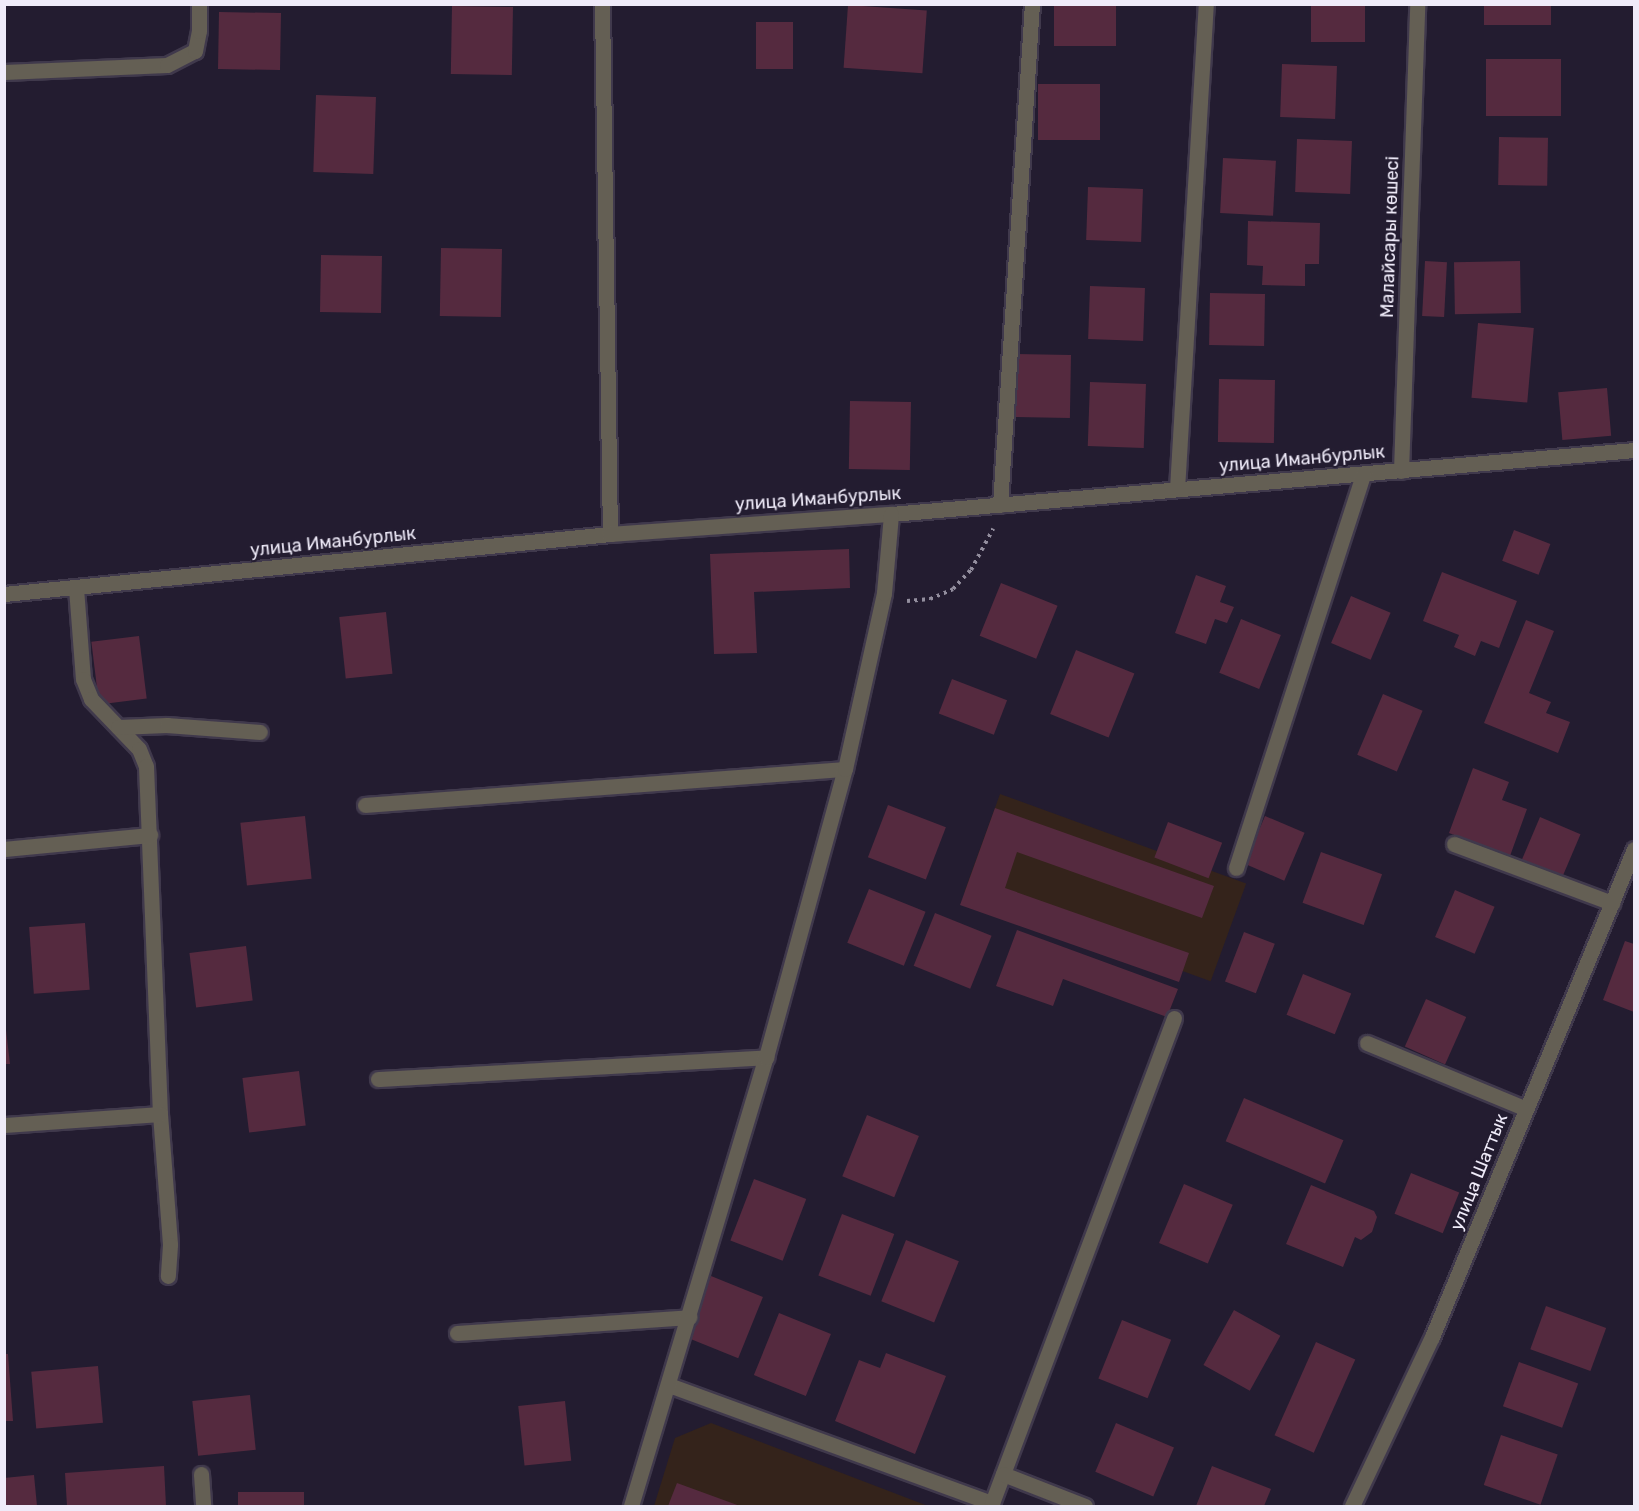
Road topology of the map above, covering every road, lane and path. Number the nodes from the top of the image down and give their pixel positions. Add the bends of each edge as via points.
1 (199, 4) edge
2 (602, 4) edge
3 (1032, 4) edge
4 (1206, 4) edge
5 (1417, 4) edge
6 (4, 72) edge
7 (1635, 450) edge
8 (1401, 471) junction
9 (1363, 474) junction
10 (1177, 489) junction
11 (1000, 504) junction
12 (891, 514) junction
13 (610, 534) junction
14 (76, 588) junction
15 (884, 593) junction
16 (4, 594) edge
17 (118, 727) junction
18 (260, 732) dead end
19 (845, 769) junction
20 (365, 805) dead end
21 (150, 835) junction
22 (1454, 844) dead end
23 (4, 849) edge
24 (1635, 849) edge
25 (1236, 868) dead end
26 (1612, 903) junction
27 (1173, 1018) dead end
28 (1367, 1043) dead end
29 (766, 1056) junction
30 (378, 1079) dead end
31 (1526, 1109) junction
32 (160, 1114) junction
33 (4, 1125) edge
34 (168, 1276) dead end
35 (689, 1317) junction
36 (457, 1333) dead end
37 (669, 1385) junction
38 (201, 1474) dead end
39 (1003, 1474) junction
40 (203, 1506) edge
41 (631, 1506) edge
42 (1085, 1506) edge
43 (1352, 1506) edge

1 - 6 street via 195,51 167,64
2 - 13 street
3 - 11 street
4 - 10 street
5 - 8 street, Малайсары көшесі
7 - 8 street, улица Иманбурлык
8 - 9 street, улица Иманбурлык
9 - 10 street, улица Иманбурлык
9 - 25 street
10 - 11 street, улица Иманбурлык
11 - 12 street, улица Иманбурлык
11 - 15 path via 990,538 971,570 953,589 930,599 903,601
12 - 13 street, улица Иманбурлык
12 - 15 street
13 - 14 street, улица Иманбурлык
14 - 16 street, улица Иманбурлык
14 - 17 street via 83,679 91,699
15 - 19 street
17 - 18 street via 167,725
17 - 21 street via 139,749 146,766
19 - 20 street
19 - 29 street
21 - 23 street
21 - 32 street
22 - 26 street
24 - 26 street, улица Шаттык
26 - 31 street, улица Шаттык
27 - 39 street
28 - 31 street
29 - 30 street
29 - 35 street
31 - 43 street, улица Шаттык via 1432,1337
32 - 33 street
32 - 34 street via 170,1245
35 - 36 street
35 - 37 street
37 - 39 street via 992,1503
37 - 41 street
38 - 40 street
39 - 42 street

